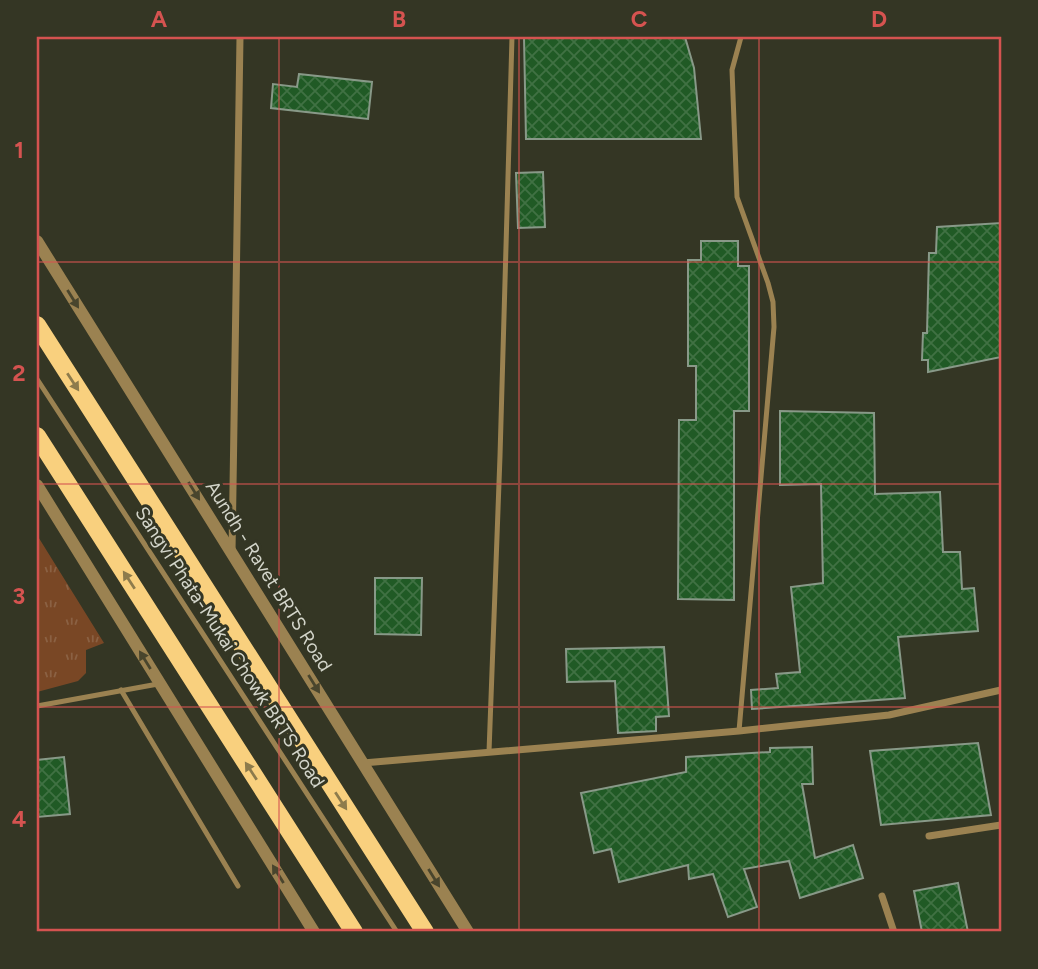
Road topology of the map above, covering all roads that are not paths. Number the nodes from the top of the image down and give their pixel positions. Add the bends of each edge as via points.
1 (240, 37) edge
2 (512, 37) edge
3 (741, 37) edge
4 (37, 241) edge
5 (37, 325) edge
6 (37, 379) edge
7 (37, 436) edge
8 (37, 485) edge
9 (232, 552) junction
10 (159, 683) junction
11 (121, 690) junction
12 (1001, 690) edge
13 (37, 706) edge
14 (739, 731) junction
15 (489, 752) junction
16 (363, 763) junction
17 (1001, 825) edge
18 (929, 836) dead end
19 (238, 886) dead end
20 (882, 896) dead end
21 (314, 932) edge
22 (354, 932) edge
23 (397, 932) edge
24 (425, 932) edge
25 (468, 932) edge
26 (894, 932) edge

1 - 9 street
2 - 15 lane
3 - 14 lane via 732,70 737,197 773,302 774,327
4 -> 9 street, Aundh - Ravet BRTS Road
5 -> 24 main road
6 - 23 lane, Sangvi Phata-Mukai Chowk BRTS Road
22 -> 7 main road
10 -> 8 street
9 -> 16 street, Aundh - Ravet BRTS Road
10 - 11 lane
21 -> 10 street
11 - 13 lane
11 - 19 lane
12 - 14 street via 889,715
14 - 15 street
15 - 16 street
16 -> 25 street, Aundh - Ravet BRTS Road
17 - 18 street
20 - 26 street

